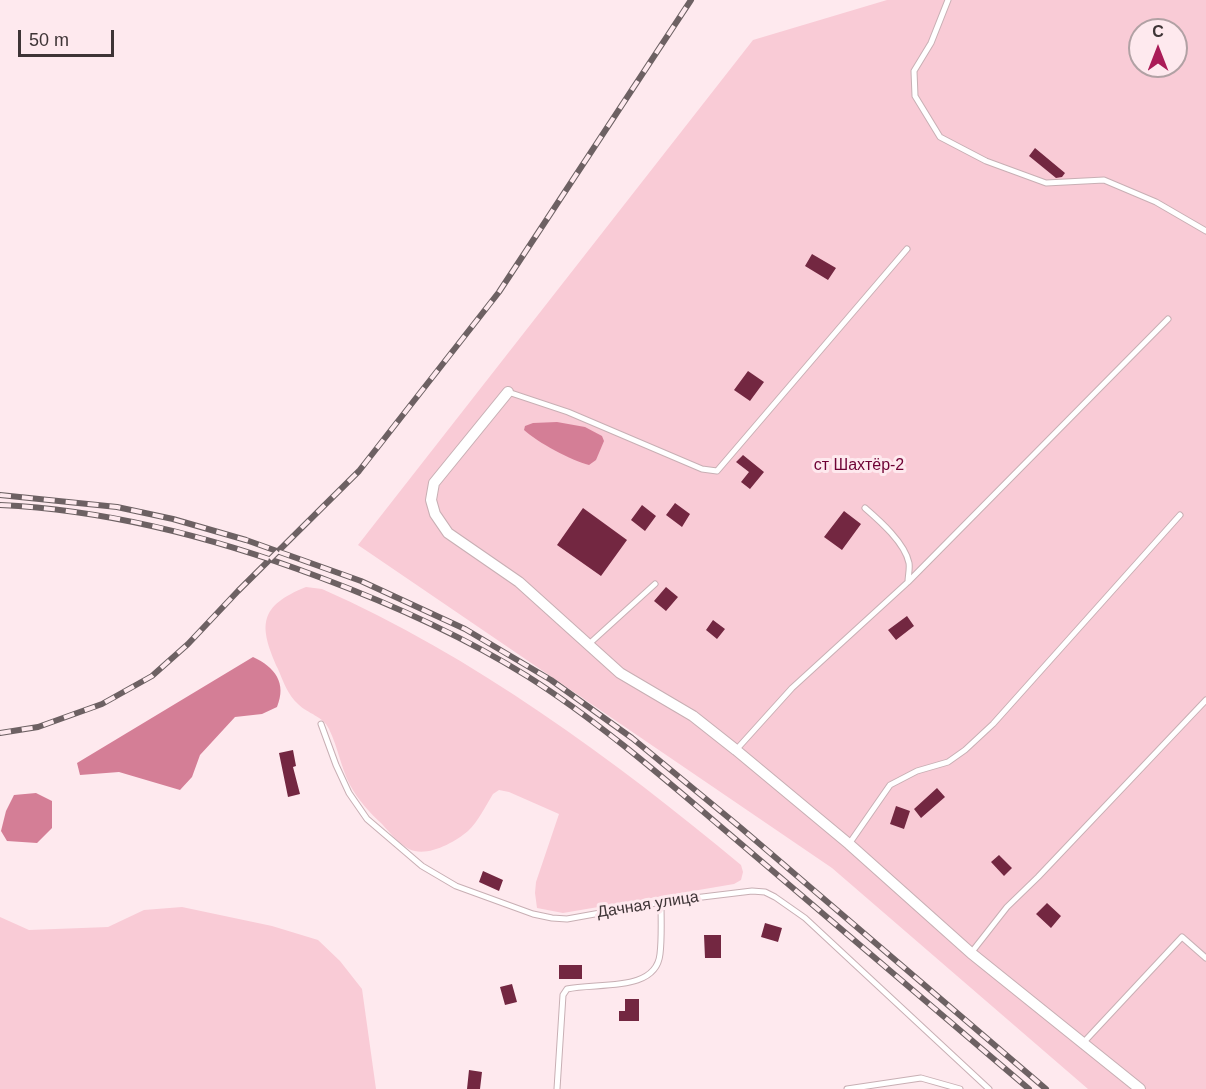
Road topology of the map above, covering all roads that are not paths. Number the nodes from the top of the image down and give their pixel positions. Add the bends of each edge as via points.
1 (948, 0) edge
2 (1206, 231) edge
3 (906, 249) dead end
4 (1168, 319) dead end
5 (508, 392) joint
6 (866, 508) dead end
7 (1180, 516) dead end
8 (908, 582) junction
9 (656, 584) dead end
10 (590, 644) junction
11 (1206, 700) edge
12 (321, 724) dead end
13 (736, 750) junction
14 (849, 844) junction
15 (661, 902) junction
16 (971, 952) junction
17 (1206, 958) edge
18 (1083, 1043) junction
19 (557, 1089) edge
20 (848, 1089) edge
21 (960, 1089) edge
22 (989, 1089) edge
23 (1140, 1089) edge

1 - 2 lane via 931,43 914,71 915,96 940,137 986,161 1046,183 1104,180 1156,202
3 - 5 lane via 717,471 702,469 568,412
4 - 8 lane
5 - 10 street via 434,483 431,500 435,514 448,533 519,582
6 - 8 lane via 890,530 902,550 909,563
7 - 14 lane via 993,724 948,762 917,771 890,785
8 - 13 lane via 792,688
9 - 10 lane
10 - 13 street via 620,673 693,717
11 - 16 lane via 1007,907
12 - 15 lane, Дачная улица via 349,793 367,819 422,866 456,886 533,915 552,918
13 - 14 street
14 - 16 street
15 - 19 lane via 656,970 637,981 581,986 567,989 563,995
15 - 22 lane, Дачная улица via 752,891 775,897 805,918
16 - 18 street
17 - 18 lane via 1182,937
18 - 23 street
20 - 21 lane via 921,1078

